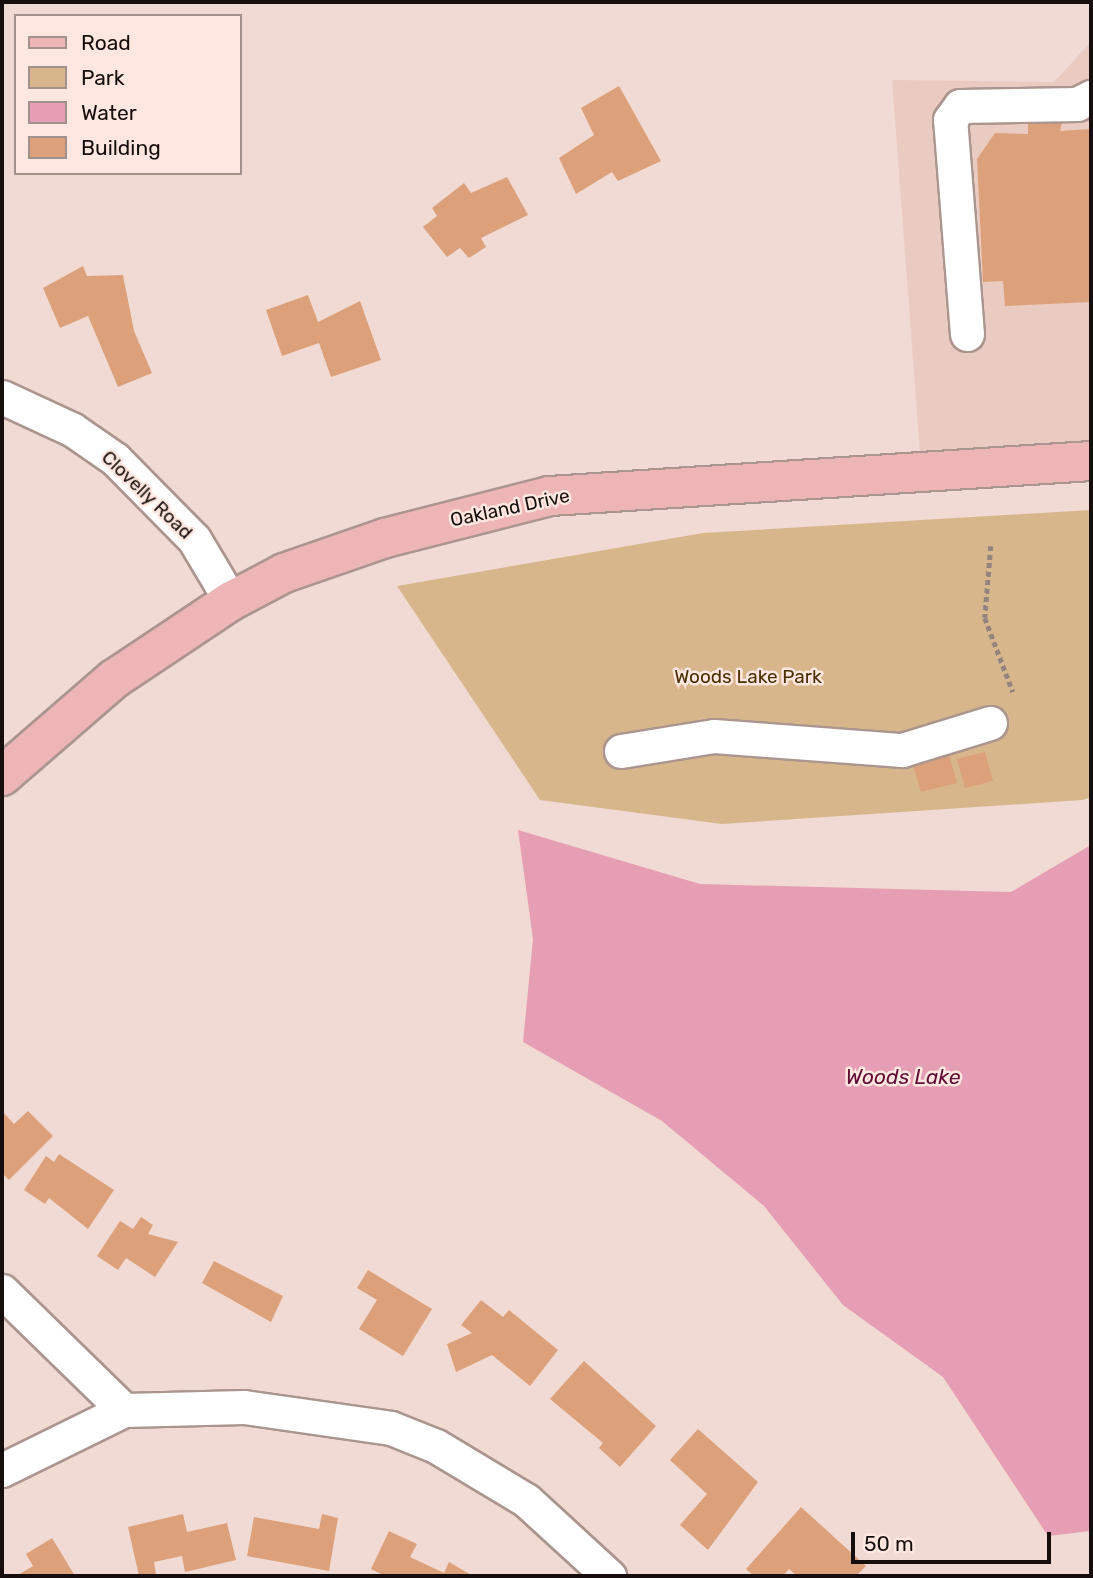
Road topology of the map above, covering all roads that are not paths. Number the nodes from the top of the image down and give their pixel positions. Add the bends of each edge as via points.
1 (1091, 97) edge
2 (967, 334) dead end
3 (2, 397) edge
4 (1091, 461) edge
5 (231, 601) junction
6 (990, 723) dead end
7 (621, 751) dead end
8 (2, 776) edge
9 (2, 1291) edge
10 (124, 1410) junction
11 (2, 1470) edge
12 (609, 1576) edge

1 - 2 street via 1077,104 960,106 950,120
3 - 5 street, Clovelly Road via 73,430 115,459 194,539
4 - 5 main road, Oakland Drive via 550,496 323,558
5 - 8 main road, Oakland Drive via 114,679
6 - 7 street via 902,750 714,736
9 - 10 street
10 - 11 street
10 - 12 street via 244,1407 391,1428 436,1446 526,1500

